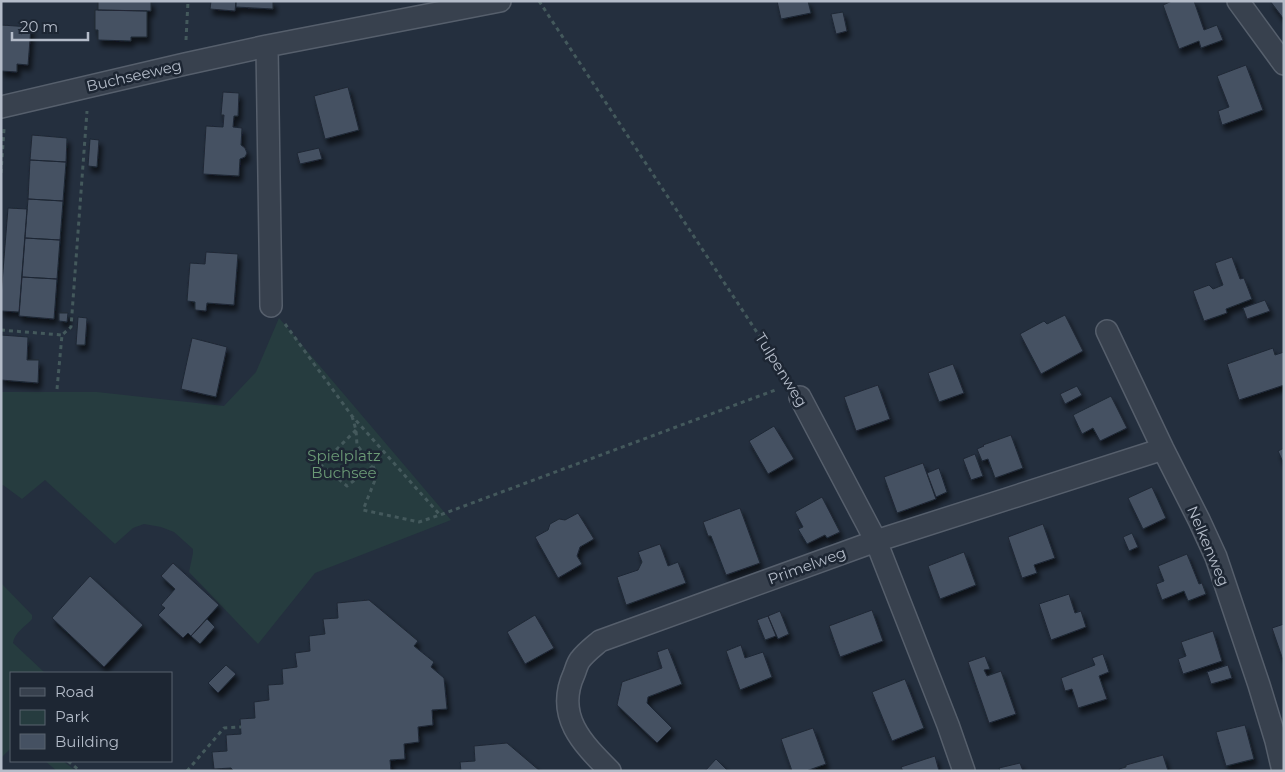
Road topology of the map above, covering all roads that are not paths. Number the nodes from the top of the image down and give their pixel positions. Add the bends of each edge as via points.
1 (1238, 1) edge
2 (493, 2) edge
3 (267, 46) junction
4 (1284, 64) edge
5 (4, 106) edge
6 (271, 306) road end
7 (1107, 331) dead end
8 (796, 390) road end
9 (1163, 449) junction
10 (876, 541) junction
11 (610, 771) edge
12 (964, 771) edge
13 (1283, 771) edge

1 - 4 street
2 - 3 street, Buchseeweg
3 - 5 street, Buchseeweg
3 - 6 street
7 - 9 street, Nelkenweg
8 - 10 street, Tulpenweg
9 - 10 street, Primelweg
9 - 13 street, Nelkenweg via 1216,557 1259,685
10 - 11 street, Primelweg via 600,641 580,660 569,685 568,712 579,737
10 - 12 street, Tulpenweg

